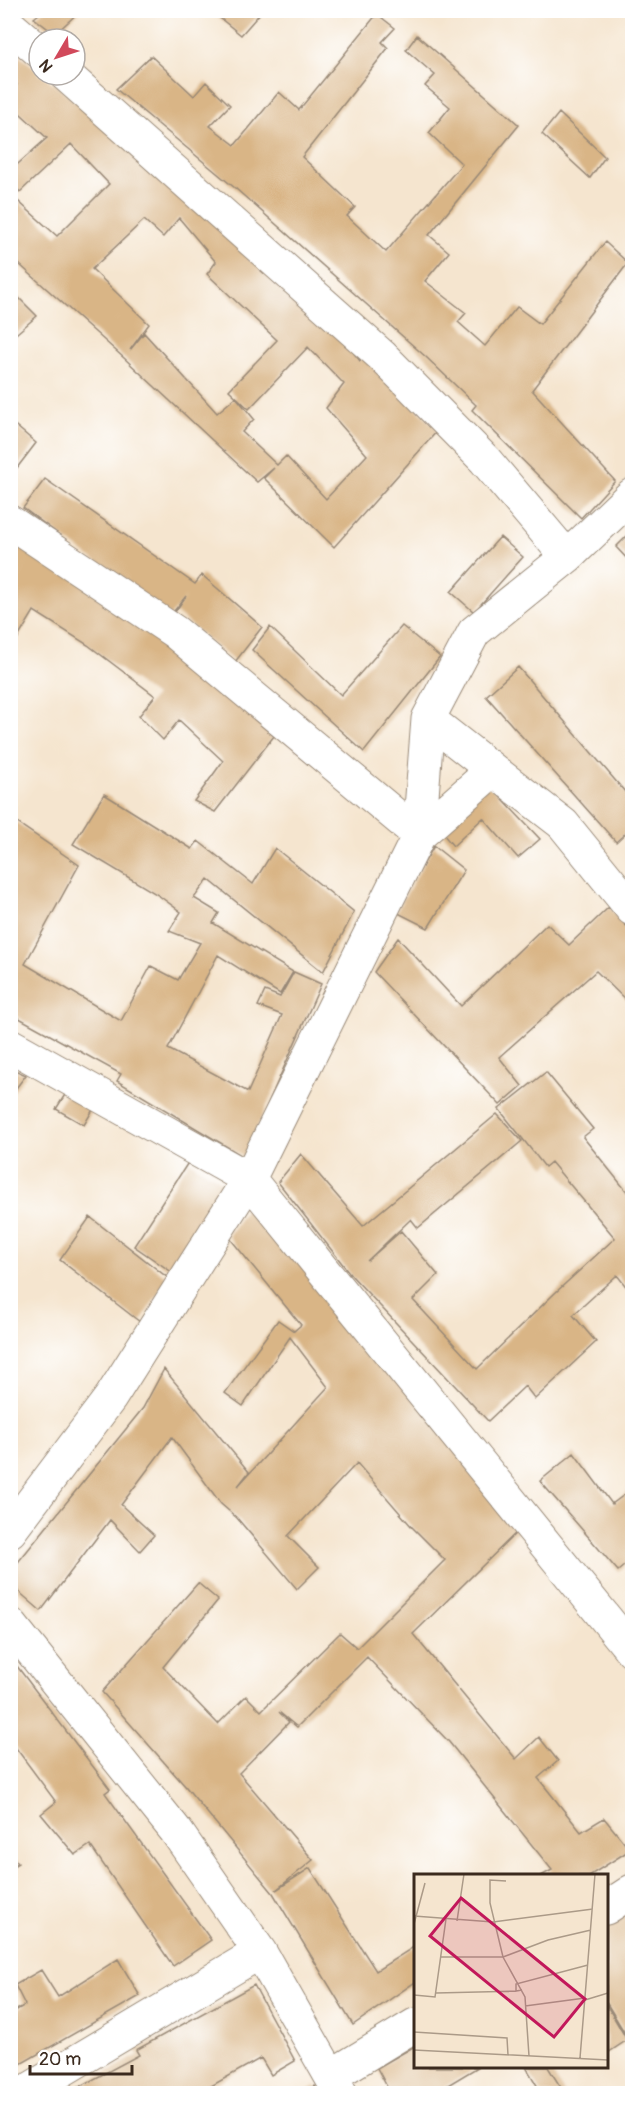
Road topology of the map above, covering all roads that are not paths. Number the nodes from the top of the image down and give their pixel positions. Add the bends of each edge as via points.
1 (10, 26) edge
2 (27, 41) edge
3 (79, 87) edge
4 (633, 495) edge
5 (10, 522) edge
6 (567, 557) junction
7 (428, 720) junction
8 (493, 770) junction
9 (419, 835) junction
10 (633, 909) edge
11 (10, 1045) edge
12 (249, 1179) junction
13 (10, 1531) edge
14 (10, 1624) edge
15 (633, 1652) edge
16 (633, 1891) edge
17 (607, 1907) edge
18 (260, 1952) junction
19 (414, 2026) edge
20 (336, 2085) edge
21 (22, 2094) edge

1 - 2 street
3 - 6 street via 382,356 485,460
4 - 6 street
5 - 9 street via 175,632
6 - 7 street via 474,632
7 - 8 street
7 - 9 street
8 - 9 street
8 - 10 street via 563,824
9 - 12 street
11 - 12 street
12 - 13 street via 111,1396
12 - 15 street
14 - 18 street via 176,1831
16 - 17 street
18 - 20 street
18 - 21 street
19 - 20 street

